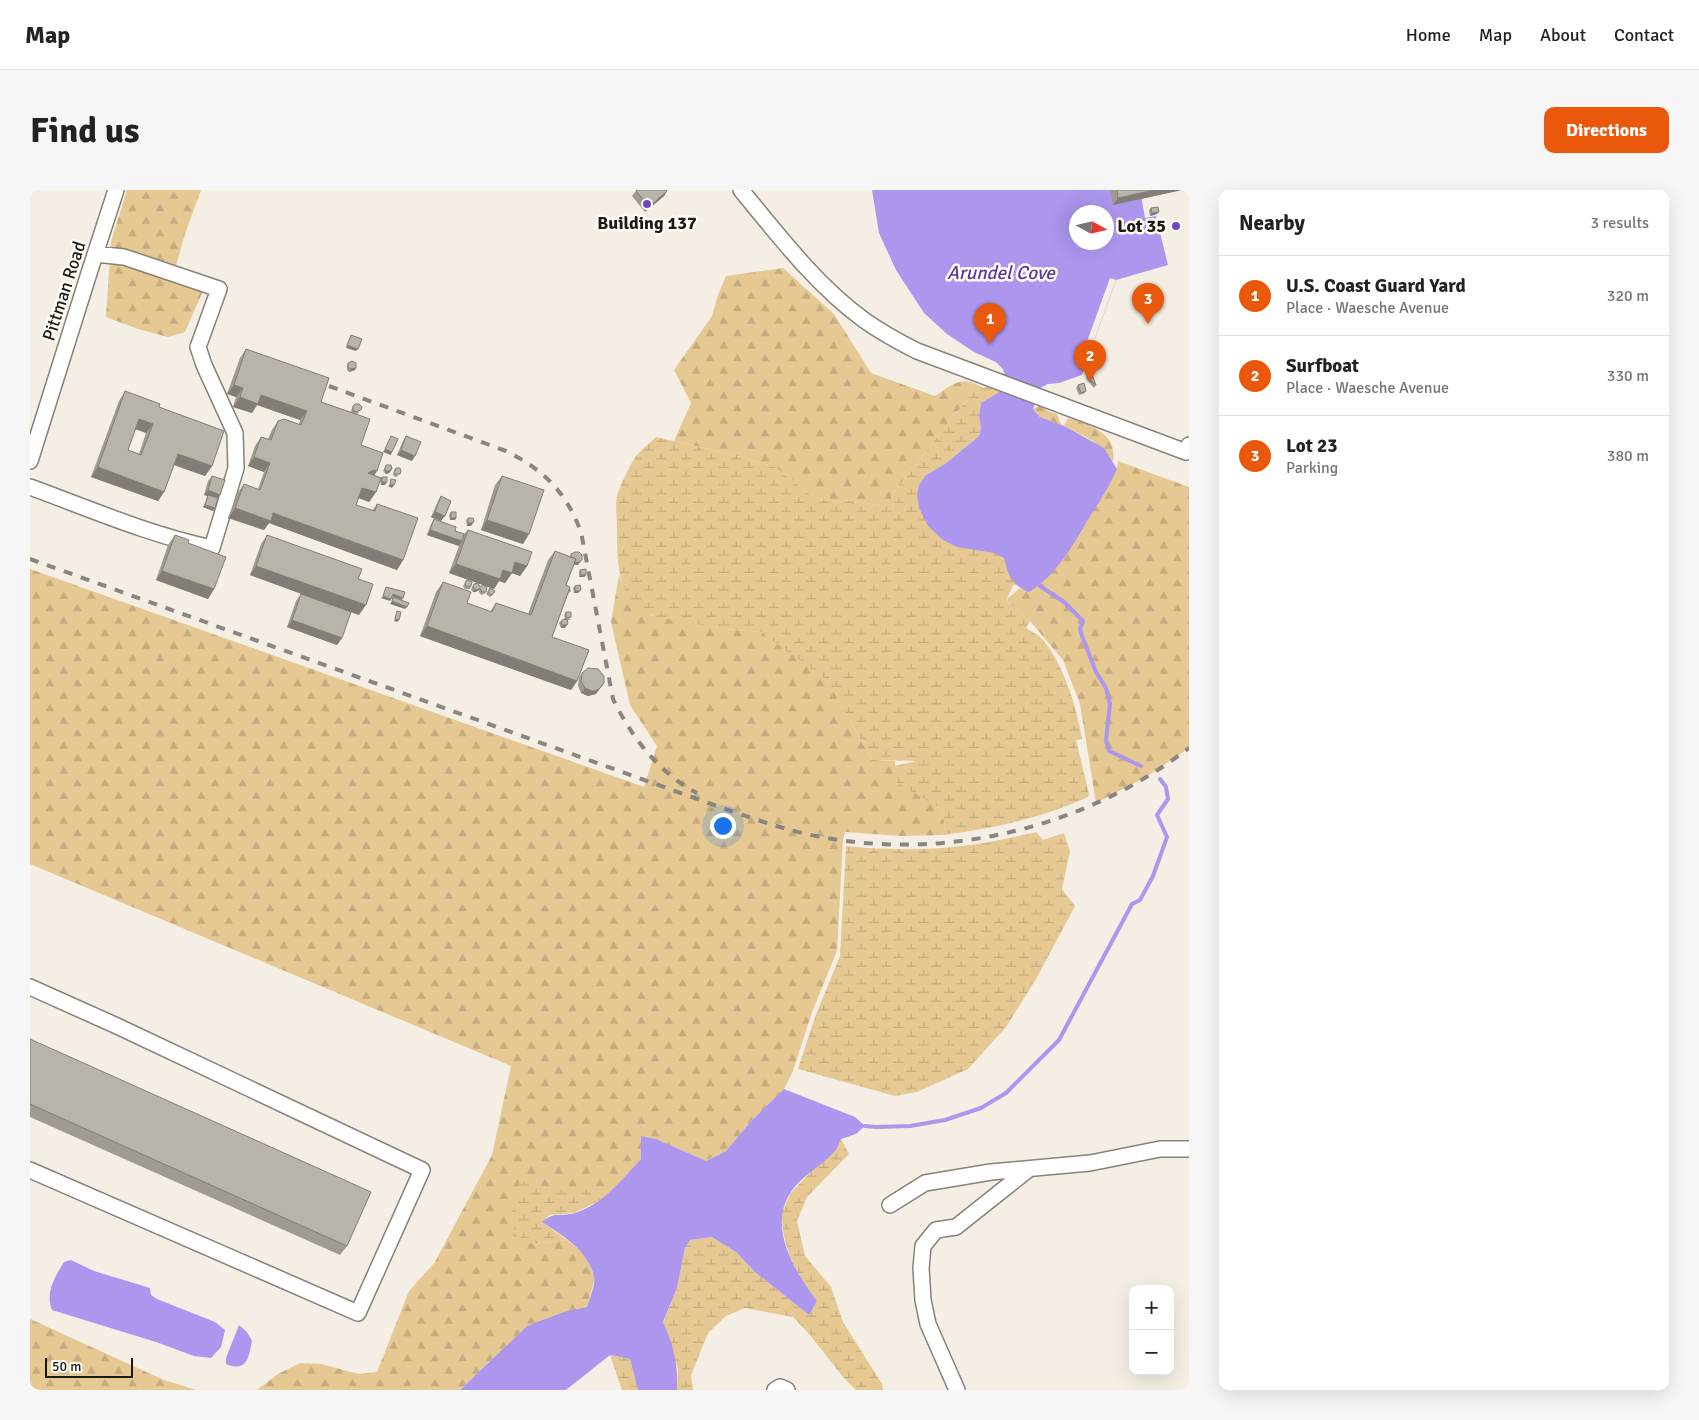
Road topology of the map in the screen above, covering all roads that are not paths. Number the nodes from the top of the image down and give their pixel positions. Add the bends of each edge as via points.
1 (116, 190) edge
2 (742, 191) edge
3 (95, 254) junction
4 (1188, 450) edge
5 (30, 461) edge
6 (30, 487) edge
7 (30, 987) edge
8 (1189, 1149) edge
9 (1029, 1169) junction
10 (30, 1170) edge
11 (890, 1206) dead end
12 (775, 1390) edge
13 (787, 1390) edge
14 (957, 1390) edge

1 - 3 street, Pittman Road
2 - 4 street via 813,275 865,321 890,337 917,351
3 - 5 street, Pittman Road
3 - 6 street via 124,257 219,289 198,347 235,432 236,468 212,548 155,532
7 - 10 street via 422,1170 358,1313
8 - 9 street via 1160,1149 1090,1164
9 - 11 street via 925,1183
9 - 14 street via 956,1227 936,1230 923,1246 920,1268 928,1324
12 - 13 street

